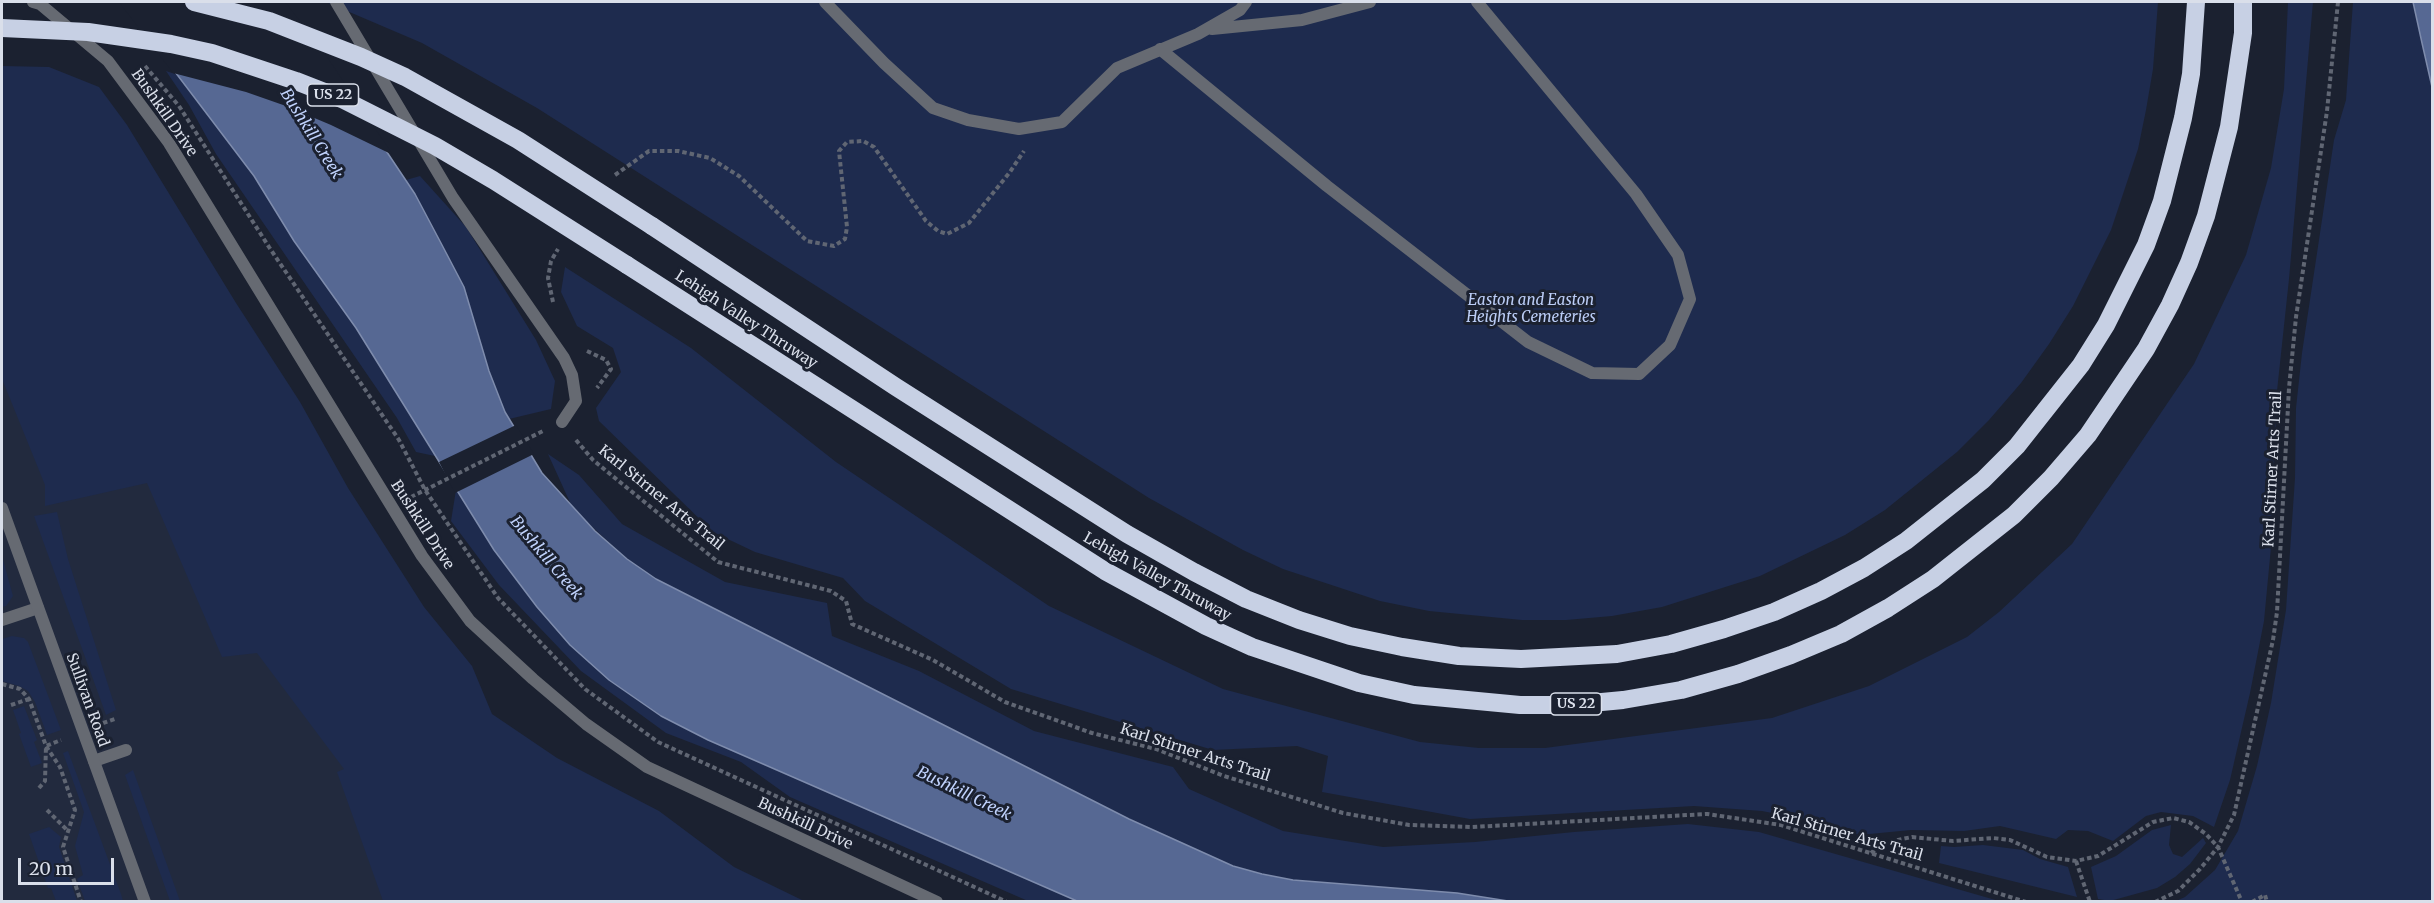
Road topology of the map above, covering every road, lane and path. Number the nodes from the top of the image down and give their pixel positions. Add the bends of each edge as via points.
1 (33, 2) edge
2 (194, 2) edge
3 (336, 2) edge
4 (825, 2) edge
5 (1246, 2) edge
6 (1370, 2) edge
7 (1477, 2) edge
8 (2196, 2) edge
9 (2243, 2) edge
10 (2338, 2) edge
11 (2, 28) edge
12 (1205, 30) junction
13 (1160, 50) junction
14 (142, 63) dead end
15 (1040, 125) junction
16 (613, 176) dead end
17 (562, 242) dead end
18 (557, 310) dead end
19 (578, 347) dead end
20 (576, 401) junction
21 (562, 422) junction
22 (425, 490) junction
23 (2, 512) edge
24 (38, 608) junction
25 (2, 620) edge
26 (2, 684) edge
27 (29, 699) junction
28 (11, 705) dead end
29 (115, 719) dead end
30 (102, 723) dead end
31 (61, 740) dead end
32 (46, 746) junction
33 (126, 750) dead end
34 (94, 761) junction
35 (39, 788) dead end
36 (47, 810) dead end
37 (68, 831) junction
38 (2218, 847) junction
39 (1871, 853) junction
40 (2076, 861) junction
41 (81, 902) edge
42 (144, 902) edge
43 (938, 902) edge
44 (1007, 902) edge
45 (2025, 902) edge
46 (2090, 902) edge
47 (2155, 902) edge
48 (2242, 902) edge
49 (2252, 902) edge
50 (2267, 902) edge

1 - 43 street, Bushkill Drive via 108,61 170,143 422,556 470,621 586,724 647,767
2 - 8 highway, Lehigh Valley Thruway, bridge via 269,21 332,45 405,77 518,140 1117,527 1246,599 1299,620 1402,647 1459,656 1521,659 1617,654 1671,644 1774,612 1864,568 1914,535 1983,480 2017,446 2081,365 2106,326 2146,245 2162,201 2183,118
3 - 20 street via 453,198 564,358 572,375
4 - 15 street via 933,108 968,120 1019,129
5 - 12 street via 1240,10
6 - 12 street via 1302,20
7 - 13 street via 1636,194 1678,255 1690,299 1670,345 1640,374 1592,373 1528,342
9 - 11 highway, Lehigh Valley Thruway / US 22, bridge via 2229,127 2206,216 2189,263 2130,375 2088,435 2051,478 2014,515 1933,579 1841,634 1738,674 1681,690 1570,705 1520,705 1414,694 1359,683 1252,647 1105,571 494,180 384,119 296,81 171,44 88,32
10 - 38 path, Karl Stirner Arts Trail via 2327,111 2296,317 2277,612 2234,815
12 - 13 street
13 - 15 street via 1117,68 1062,122
14 - 22 path via 179,106 399,440
15 - 16 path via 1010,172 969,223 947,234 926,221 874,147 863,141 847,141 839,151 847,227 845,239 834,246 807,241 739,176 711,158 678,151 649,151
17 - 18 path via 548,278
19 - 20 path via 606,360 611,369 593,392
20 - 21 street
21 - 22 path
21 - 39 path, Karl Stirner Arts Trail via 593,460 718,562 831,591 846,601 852,624 933,660 1005,702 1092,733 1156,749 1224,776 1343,813 1409,825 1472,827 1707,814 1781,825
22 - 44 path via 498,598 585,689 658,742
23 - 24 street, Sullivan Road
24 - 25 street
24 - 34 street, Sullivan Road
26 - 27 path via 20,689
27 - 28 path
27 - 32 path
29 - 30 path
31 - 32 path
32 - 35 path via 45,781
32 - 37 path via 60,767 75,810
33 - 34 street
34 - 42 street, Sullivan Road
36 - 37 path
37 - 41 path via 63,847
38 - 40 path via 2189,822 2173,818 2152,822 2097,856
38 - 47 path, Karl Stirner Arts Trail via 2178,891
38 - 48 path
39 - 40 path via 1883,843 1912,837 1953,841 1993,838 2010,840 2047,857
39 - 45 path, Karl Stirner Arts Trail
40 - 46 path
49 - 50 path via 2265,895

